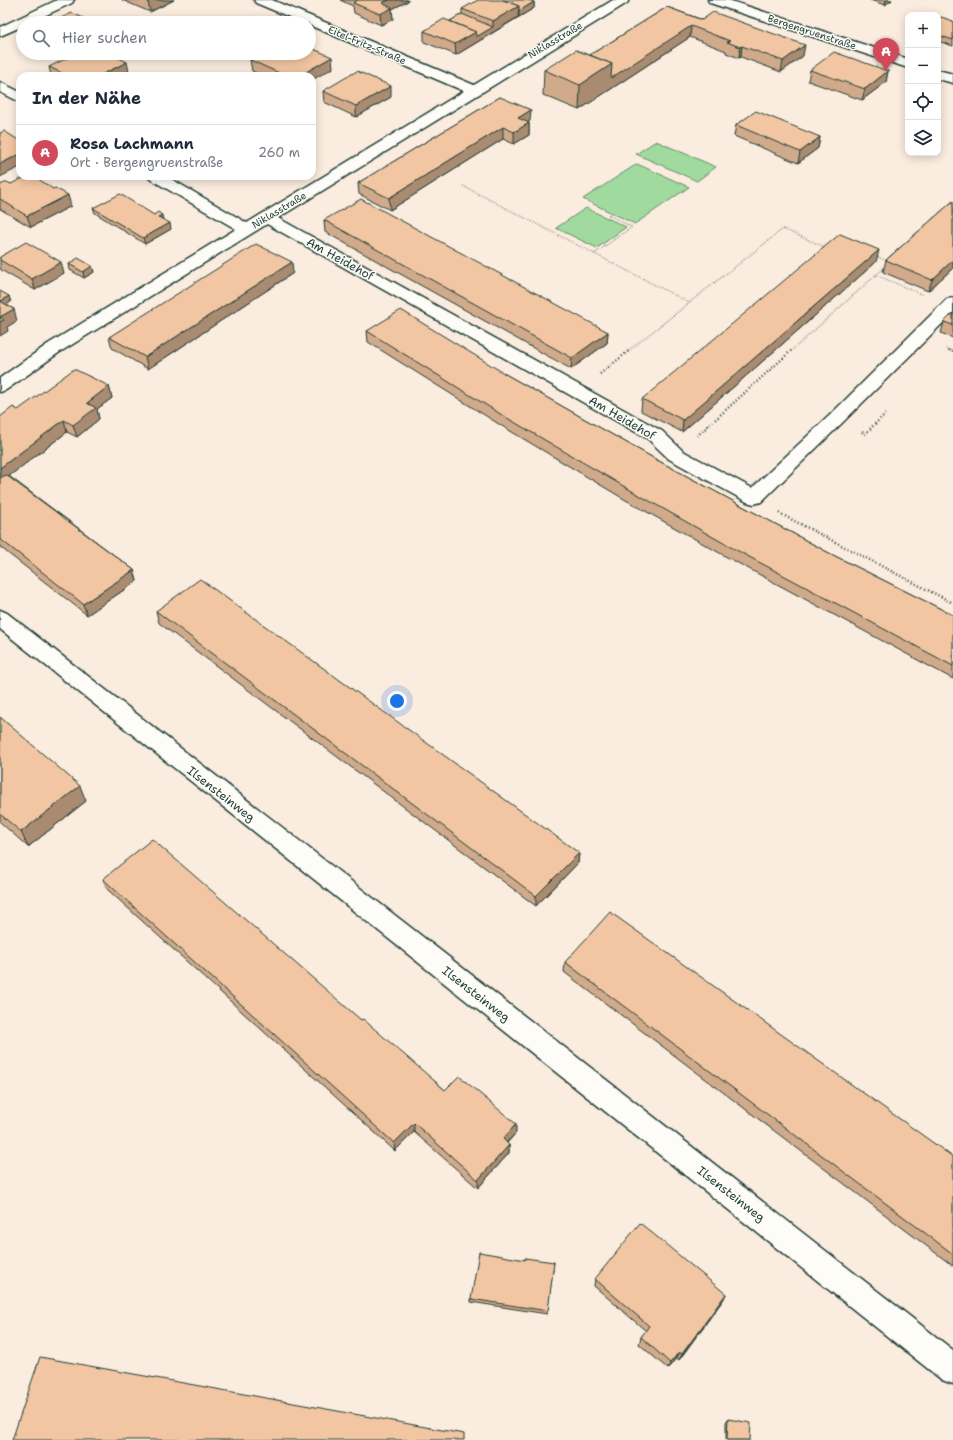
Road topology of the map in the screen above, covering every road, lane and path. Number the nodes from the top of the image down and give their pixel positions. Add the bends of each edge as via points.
1 (67, 0) edge
2 (261, 0) edge
3 (622, 0) edge
4 (715, 0) edge
5 (34, 16) edge
6 (299, 16) edge
7 (316, 23) edge
8 (16, 24) edge
9 (0, 32) edge
10 (905, 63) edge
11 (941, 75) edge
12 (953, 80) edge
13 (0, 86) edge
14 (474, 90) junction
15 (16, 96) edge
16 (162, 180) edge
17 (463, 186) dead end
18 (613, 212) dead end
19 (267, 218) junction
20 (247, 229) junction
21 (832, 243) edge
22 (827, 248) junction
23 (821, 253) edge
24 (870, 253) edge
25 (594, 254) junction
26 (876, 274) junction
27 (690, 303) junction
28 (951, 305) edge
29 (0, 386) edge
30 (577, 392) junction
31 (676, 455) junction
32 (754, 497) junction
33 (953, 603) edge
34 (0, 618) edge
35 (953, 1369) edge

1 - 5 street
2 - 6 street, Eitel-Fritz-Straße
3 - 14 street, Niklasstraße
4 - 10 street, Bergengruenstraße
7 - 14 street, Eitel-Fritz-Straße
8 - 9 street
11 - 12 street
13 - 15 street
14 - 19 street, Niklasstraße
16 - 20 street
17 - 25 path
18 - 25 path via 608,215 632,227
19 - 20 street, Niklasstraße
19 - 30 street, Am Heidehof
20 - 29 street, Niklasstraße via 54,348
21 - 22 path
22 - 23 path
22 - 27 path via 783,229
24 - 26 path via 890,262
25 - 27 path
26 - 28 path
26 - 31 path
27 - 30 path
28 - 32 street
30 - 31 street, Am Heidehof via 655,435
31 - 32 street, Am Heidehof
32 - 33 path via 761,504
34 - 35 street, Ilsensteinweg

